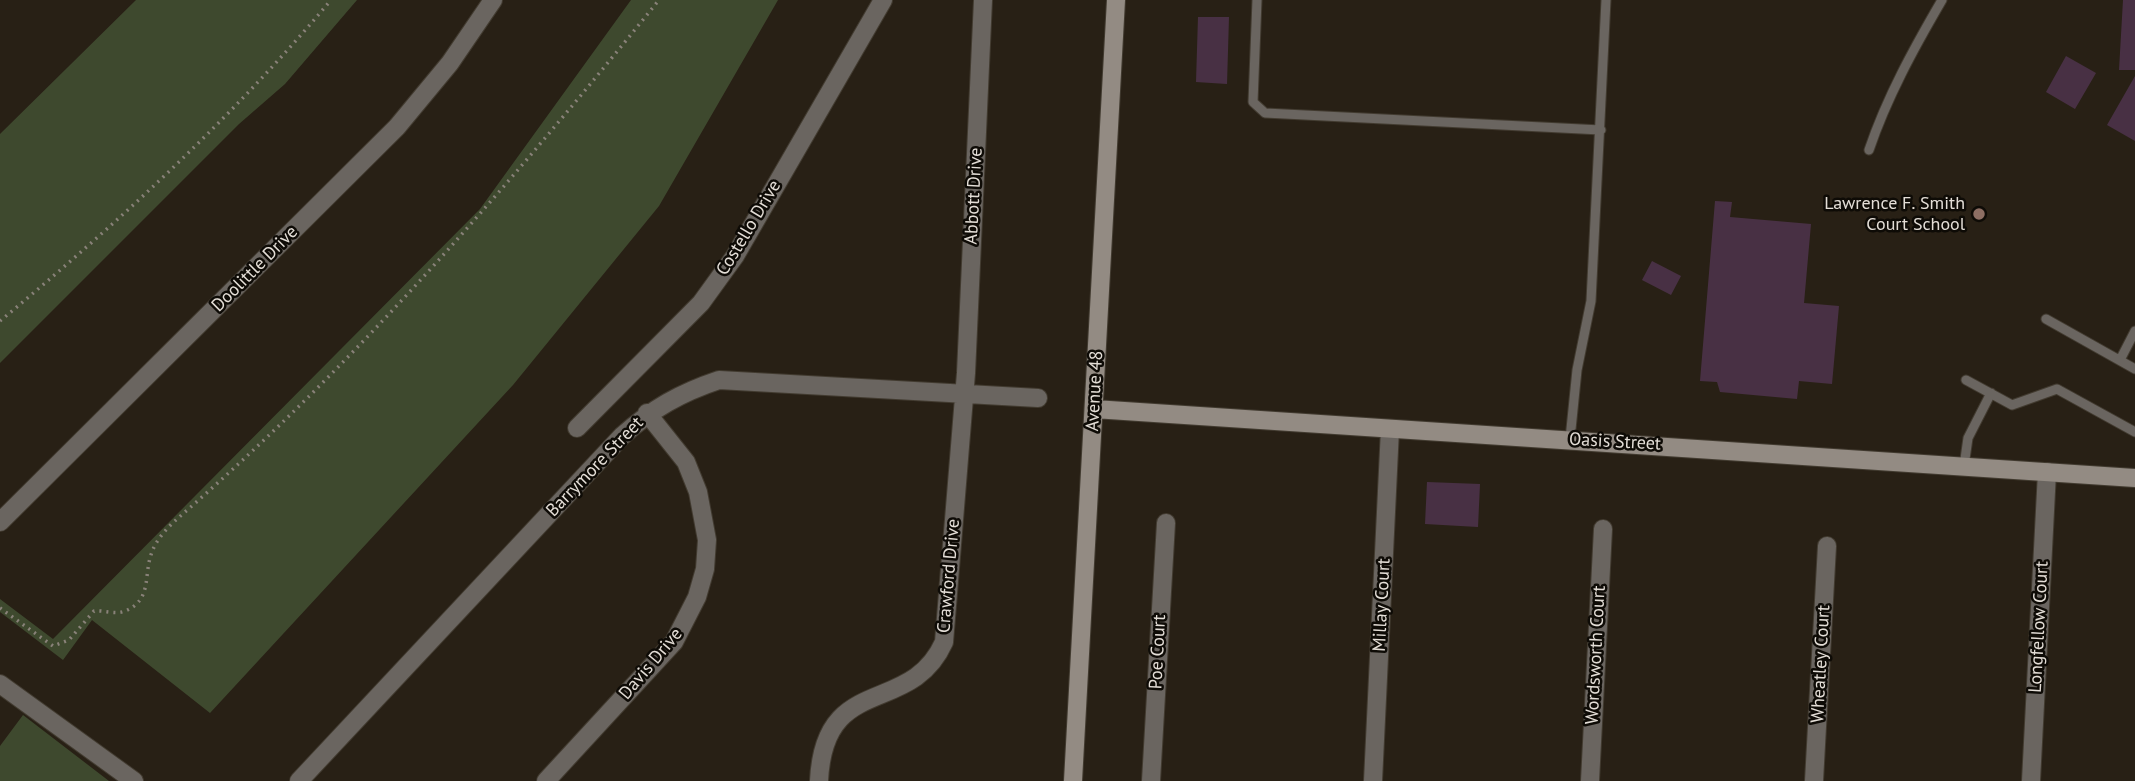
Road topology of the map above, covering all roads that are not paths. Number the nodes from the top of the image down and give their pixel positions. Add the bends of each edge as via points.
1 (494, 0) edge
2 (883, 0) edge
3 (983, 0) edge
4 (1116, 0) edge
5 (1257, 0) edge
6 (1606, 0) edge
7 (1942, 0) edge
8 (1601, 130) junction
9 (1868, 149) dead end
10 (2046, 319) dead end
11 (2135, 331) edge
12 (2120, 360) junction
13 (2135, 369) edge
14 (1966, 380) dead end
15 (963, 392) junction
16 (1991, 393) junction
17 (1038, 398) dead end
18 (1094, 409) junction
19 (647, 413) junction
20 (578, 428) dead end
21 (1390, 429) junction
22 (2135, 432) edge
23 (1570, 439) junction
24 (1964, 466) junction
25 (2047, 472) junction
26 (2135, 478) edge
27 (0, 522) edge
28 (1166, 523) dead end
29 (1602, 529) dead end
30 (1827, 546) dead end
31 (0, 684) edge
32 (134, 781) edge
33 (299, 781) edge
34 (546, 781) edge
35 (818, 781) edge
36 (1073, 781) edge
37 (1151, 781) edge
38 (1373, 781) edge
39 (1590, 781) edge
40 (1814, 781) edge
41 (2031, 781) edge

1 - 27 street, Doolittle Drive via 397,127
2 - 20 street, Costello Drive via 735,256 701,303
3 - 15 street, Abbott Drive
4 - 18 street, Avenue 48
5 - 8 lane via 1253,102 1265,113
6 - 8 lane
7 - 9 lane via 1912,52
8 - 23 lane via 1591,301
10 - 12 lane
11 - 12 lane
12 - 13 lane
14 - 16 lane
15 - 17 street, Barrymore Street
15 - 19 street, Barrymore Street via 719,380 682,392
15 - 35 street, Crawford Drive via 944,642 938,656 915,680 863,699 845,711 823,745
16 - 22 lane via 2012,405 2057,388
16 - 24 lane via 1968,438
18 - 21 street, Oasis Street
18 - 36 street, Avenue 48
19 - 33 street, Barrymore Street
19 - 34 street, Davis Drive via 686,463 698,492 707,540 705,569 697,597 674,642
21 - 23 street, Oasis Street
21 - 38 street, Millay Court
23 - 24 street, Oasis Street
24 - 25 street, Oasis Street
25 - 26 street, Oasis Street
25 - 41 street, Longfellow Court
28 - 37 street, Poe Court
29 - 39 street, Wordsworth Court
30 - 40 street, Wheatley Court
31 - 32 street

